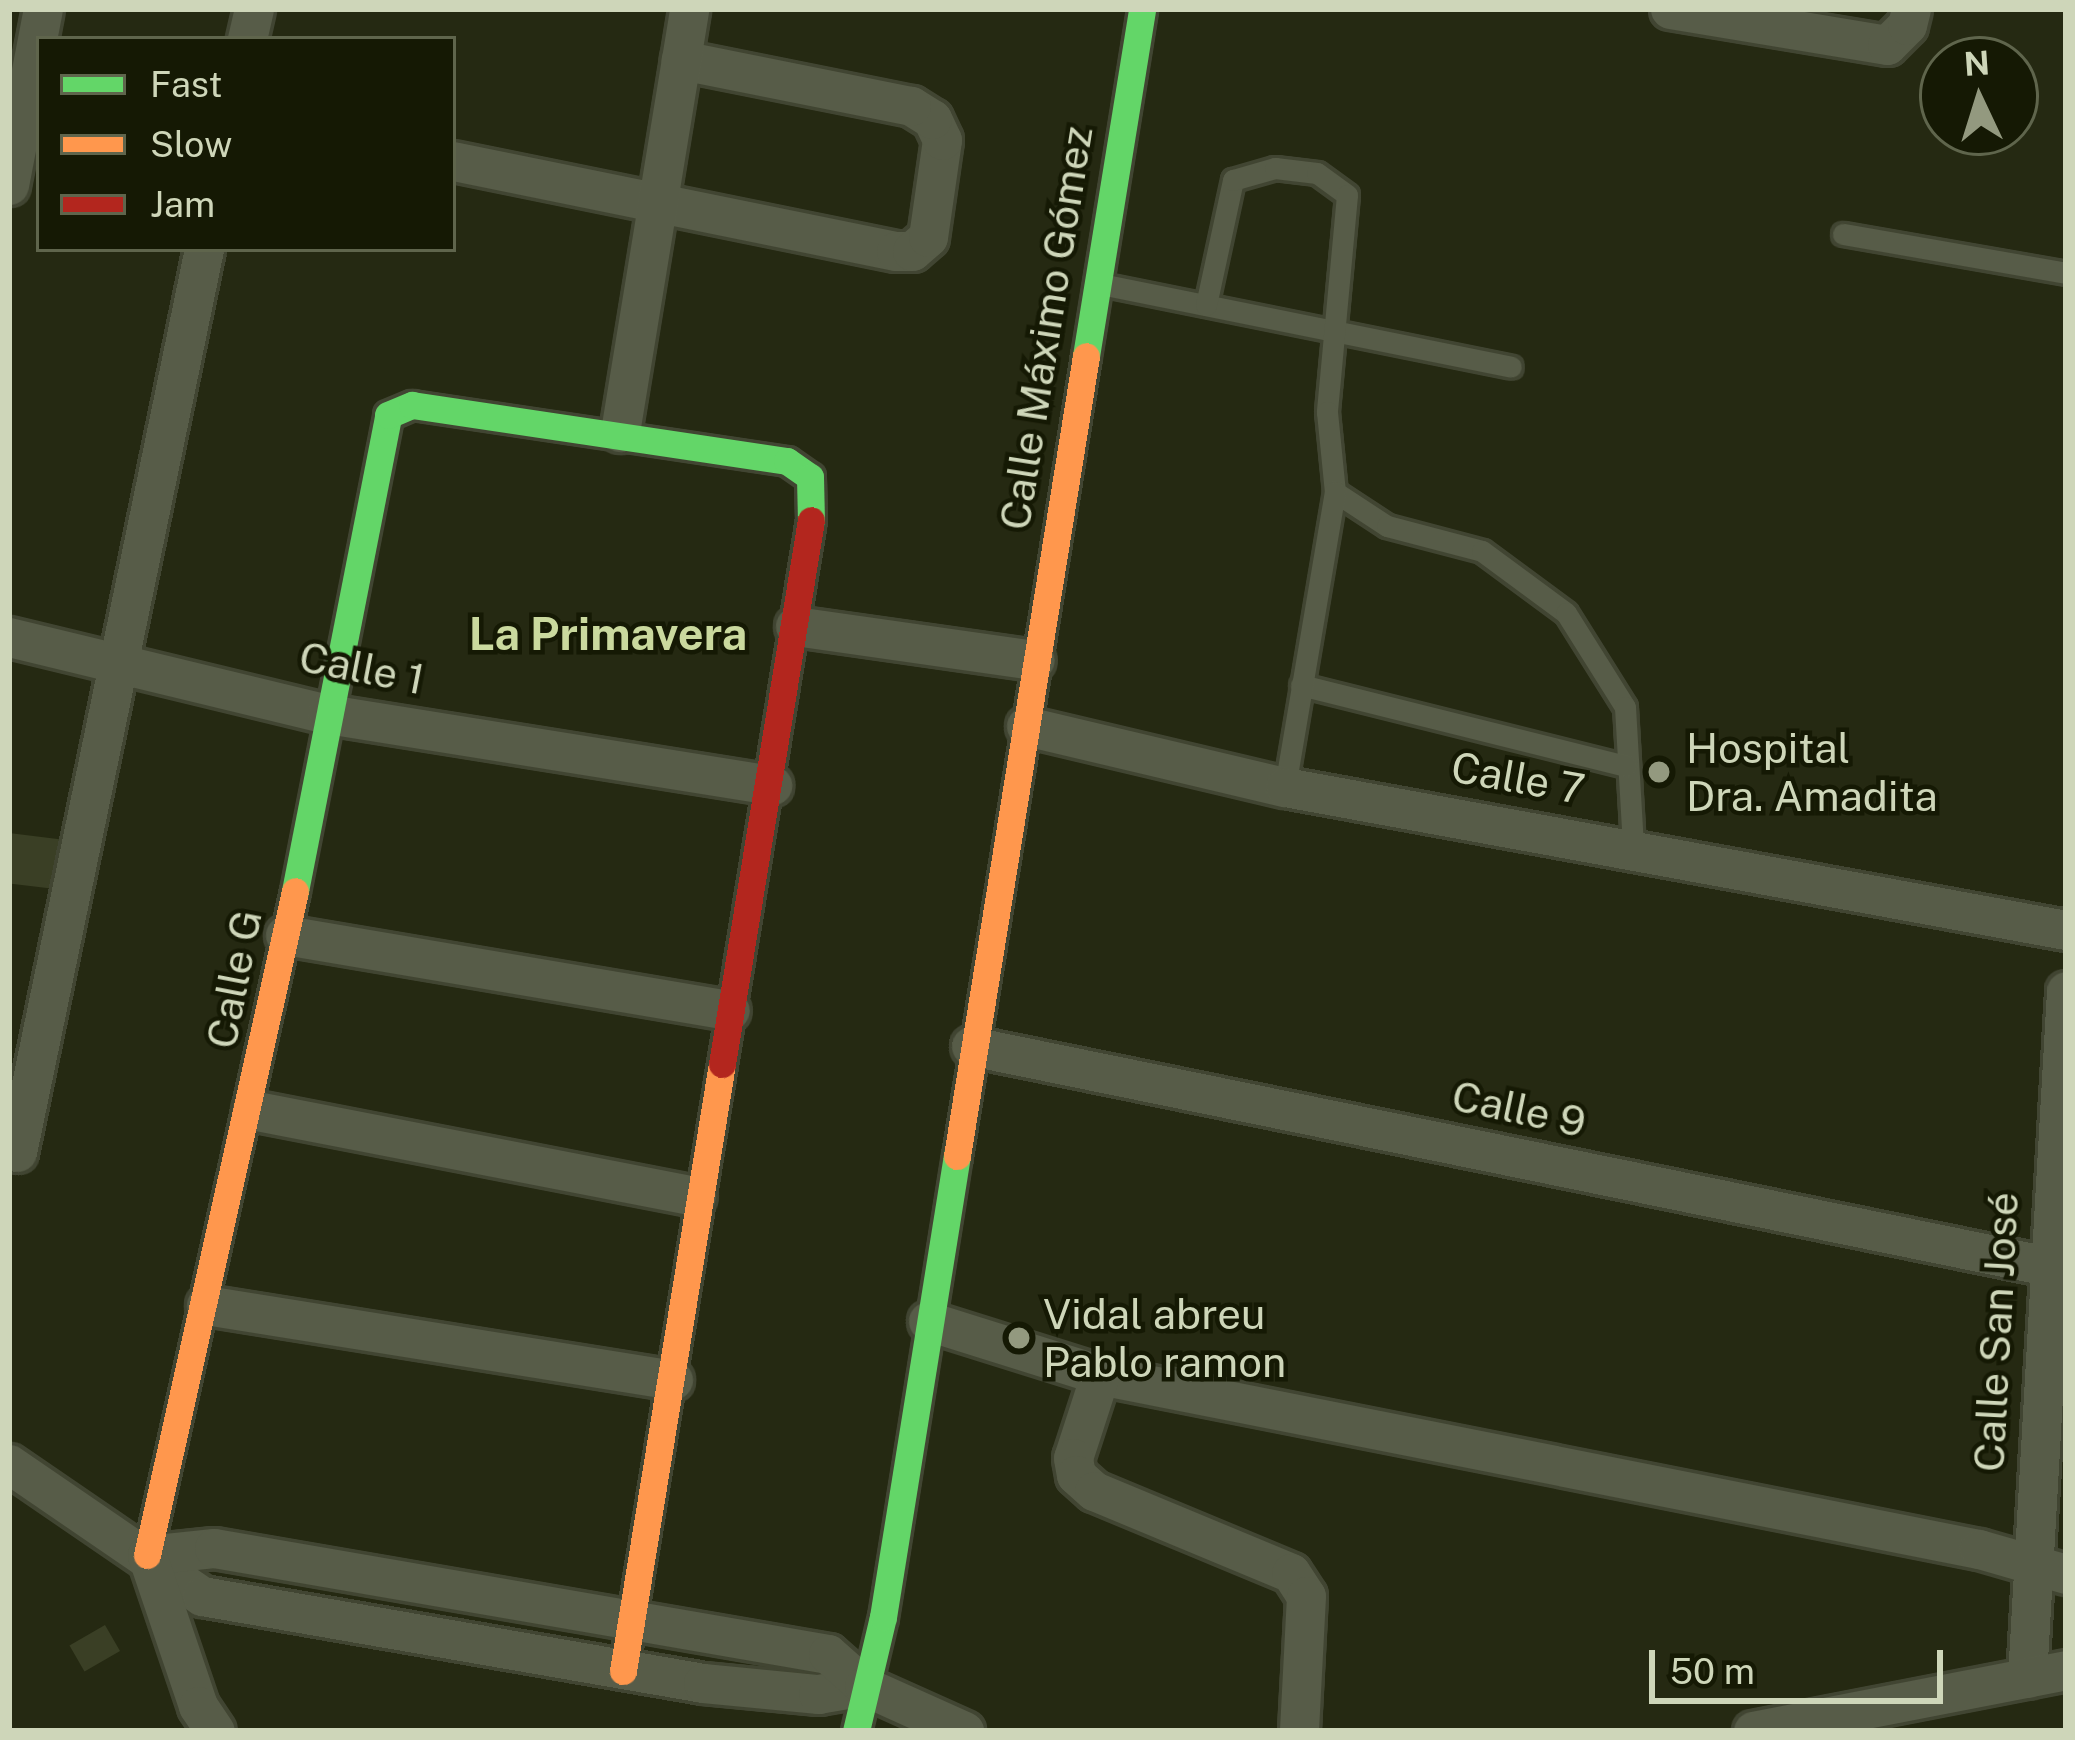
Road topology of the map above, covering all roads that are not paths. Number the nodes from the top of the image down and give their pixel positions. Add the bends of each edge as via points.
1 (43, 9) edge
2 (689, 9) edge
3 (1142, 9) edge
4 (1670, 9) edge
5 (1911, 9) edge
6 (681, 60) junction
7 (20, 69) edge
8 (456, 162) edge
9 (9, 185) edge
10 (658, 202) junction
11 (1843, 235) dead end
12 (203, 252) edge
13 (2066, 273) edge
14 (1095, 283) junction
15 (1206, 304) junction
16 (1340, 330) junction
17 (1511, 367) dead end
18 (620, 432) junction
19 (1335, 492) junction
20 (795, 626) junction
21 (9, 637) edge
22 (1035, 660) junction
23 (118, 663) junction
24 (1301, 686) junction
25 (328, 714) junction
26 (1026, 726) junction
27 (1626, 766) junction
28 (772, 784) junction
29 (1285, 787) junction
30 (1633, 847) junction
31 (2066, 930) edge
32 (285, 935) junction
33 (2066, 991) edge
34 (730, 1010) junction
35 (971, 1046) junction
36 (252, 1110) junction
37 (17, 1152) dead end
38 (696, 1196) junction
39 (2048, 1266) junction
40 (206, 1305) junction
41 (928, 1321) junction
42 (1100, 1375) junction
43 (673, 1380) junction
44 (9, 1464) edge
45 (147, 1555) junction
46 (2048, 1572) edge
47 (631, 1622) junction
48 (623, 1671) junction
49 (2047, 1674) edge
50 (864, 1686) junction
51 (215, 1731) edge
52 (856, 1731) edge
53 (964, 1731) edge
54 (1299, 1731) edge
55 (1753, 1731) edge

1 - 7 street
2 - 6 street
3 - 14 street, Calle Máximo Gómez
4 - 5 street via 1887,44 1907,26
6 - 10 street
6 - 10 street via 911,106 932,119 942,140 928,237 896,251
7 - 9 street
8 - 10 street
10 - 18 street
11 - 13 lane
12 - 23 street
14 - 15 lane
14 - 22 street, Calle Máximo Gómez
15 - 16 lane
15 - 16 lane via 1233,180 1275,168 1317,172 1348,195
16 - 17 lane
16 - 19 lane via 1327,412
18 - 20 street via 787,460 810,477
18 - 25 street, Calle G via 412,405 388,416
19 - 24 lane
19 - 27 lane via 1388,526 1482,550 1566,613 1625,706
20 - 22 street
20 - 28 street
21 - 23 street, Calle 1
22 - 26 street, Calle Máximo Gómez
23 - 25 street, Calle 1
23 - 37 street
24 - 27 lane
24 - 29 lane
25 - 28 street, Calle 1
25 - 32 street, Calle G
26 - 29 street, Calle 7
26 - 35 street, Calle Máximo Gómez
27 - 30 lane
28 - 34 street
29 - 30 street, Calle 7
30 - 31 street, Calle 7
32 - 34 street
32 - 36 street, Calle G
33 - 39 street, Calle San José
34 - 38 street
35 - 39 street, Calle 9
35 - 41 street, Calle Máximo Gómez
36 - 38 street
36 - 40 street, Calle G
38 - 43 street
39 - 46 street, Calle San José
40 - 43 street
40 - 45 street, Calle G
41 - 42 street
41 - 50 street, Calle Máximo Gómez via 883,1617
42 - 46 street via 1979,1549
42 - 54 street via 1073,1458 1076,1475 1094,1491 1291,1573 1306,1595
43 - 47 street
44 - 45 street
45 - 47 street via 214,1548
45 - 48 street via 202,1596
45 - 51 street via 198,1706
46 - 49 street, Calle San José
47 - 48 street
47 - 50 street via 828,1654
48 - 50 street via 818,1694
49 - 55 street
50 - 52 street, Calle Máximo Gómez
50 - 53 street

